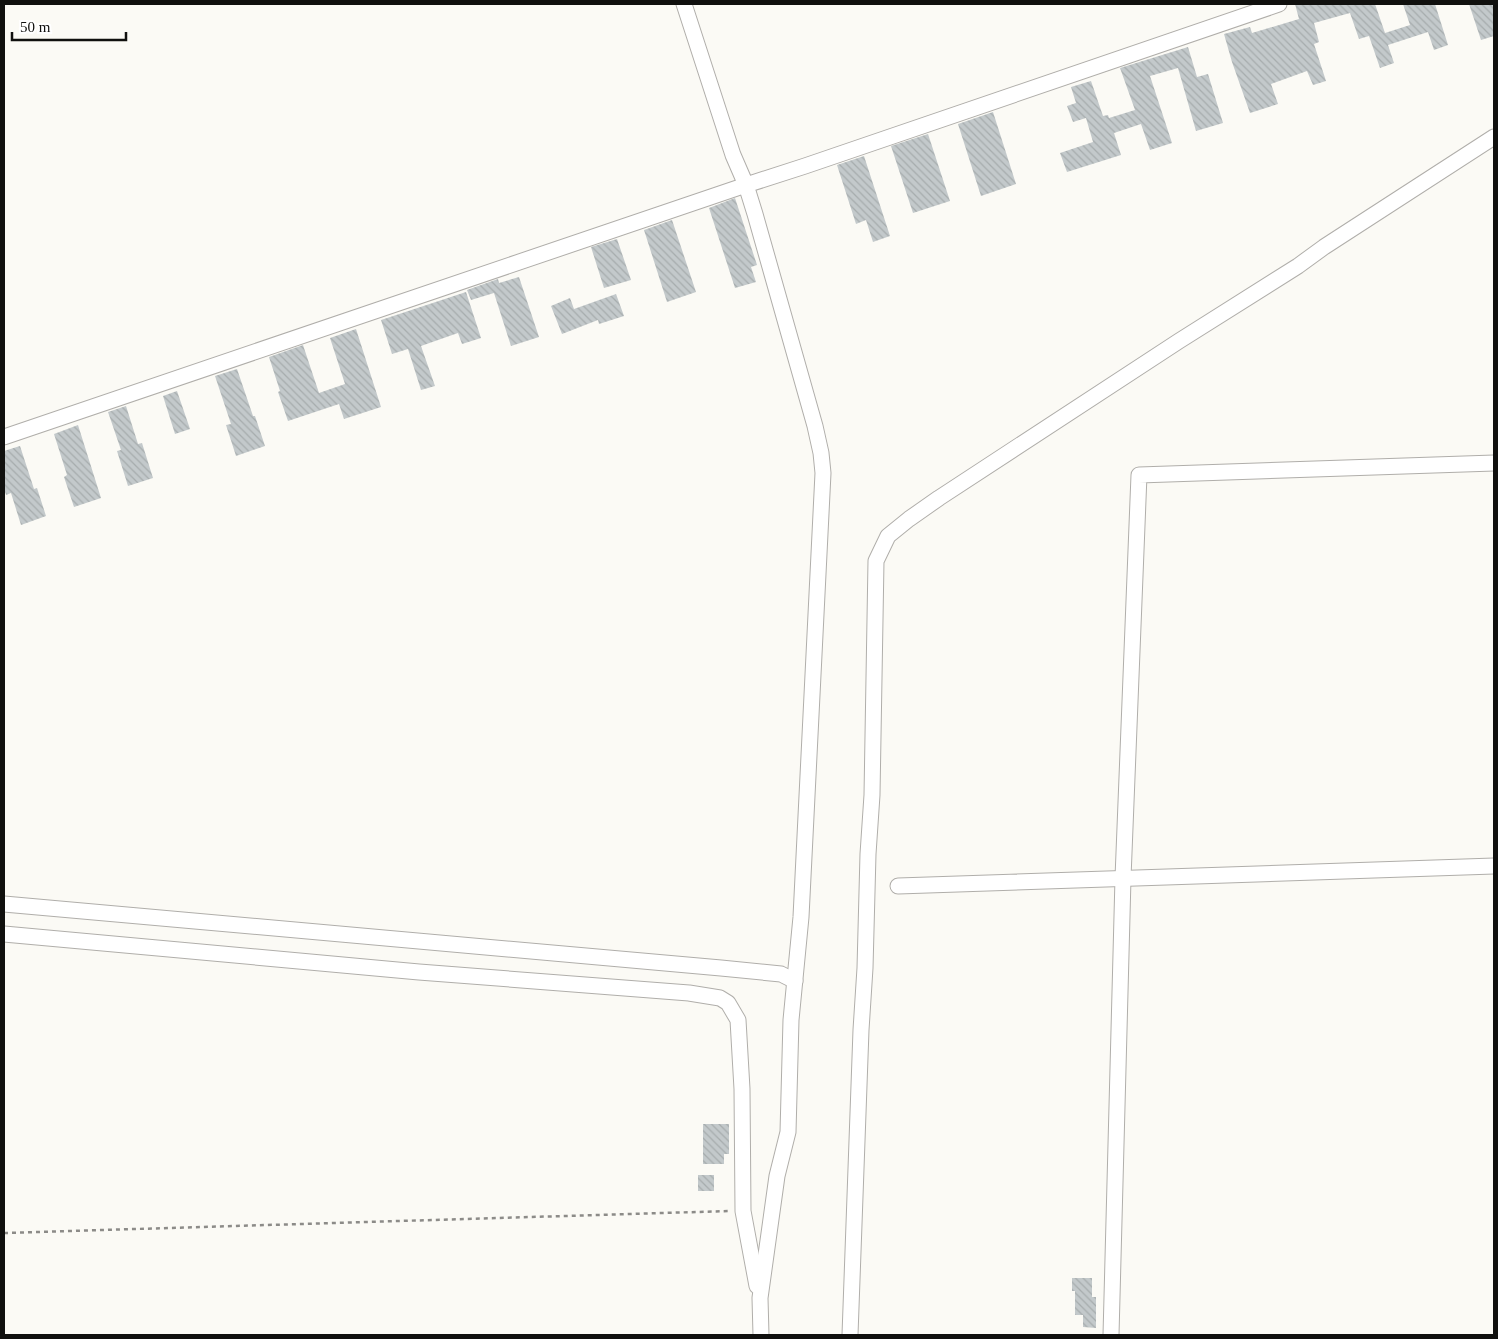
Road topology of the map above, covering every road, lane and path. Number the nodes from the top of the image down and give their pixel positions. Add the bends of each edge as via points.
1 (684, 4) edge
2 (1279, 4) edge
3 (1494, 137) edge
4 (746, 185) junction
5 (4, 437) edge
6 (1494, 463) edge
7 (1494, 866) edge
8 (1123, 878) junction
9 (898, 886) dead end
10 (4, 904) edge
11 (4, 934) edge
12 (795, 981) junction
13 (743, 1211) junction
14 (4, 1233) edge
15 (760, 1298) junction
16 (761, 1335) edge
17 (850, 1335) edge
18 (1111, 1335) edge

1 - 4 street via 733,156
2 - 4 street
3 - 17 street via 947,493 888,536 876,561 872,795
4 - 5 street
4 - 12 street via 821,453 801,917
6 - 8 street via 1139,475
7 - 8 street
8 - 9 street
8 - 18 street
10 - 12 street via 721,968 781,974
11 - 13 street via 720,998 728,1003 738,1020
12 - 15 street via 788,1132 777,1176
13 - 14 path
13 - 15 street
15 - 16 street

